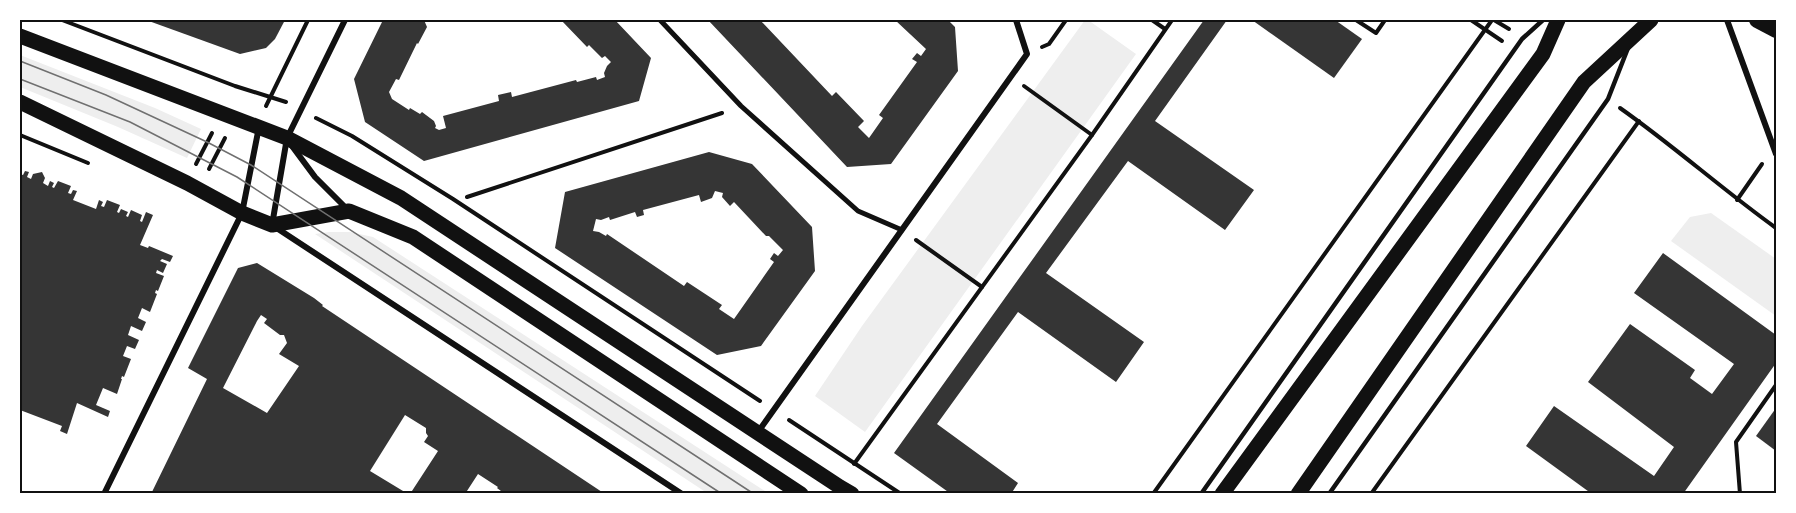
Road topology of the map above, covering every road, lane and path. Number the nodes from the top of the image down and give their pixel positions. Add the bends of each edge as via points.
1 (62, 20) edge
2 (308, 20) edge
3 (345, 20) edge
4 (660, 20) edge
5 (1016, 20) edge
6 (1066, 20) edge
7 (1152, 20) edge
8 (1172, 20) edge
9 (1356, 20) edge
10 (1385, 20) edge
11 (1471, 20) edge
12 (1493, 20) edge
13 (1543, 20) edge
14 (1558, 20) edge
15 (1651, 20) edge
16 (1727, 20) edge
17 (1757, 20) edge
18 (1166, 29) junction
19 (1484, 29) junction
20 (1776, 30) edge
21 (1514, 33) dead end
22 (20, 36) edge
23 (1633, 36) junction
24 (1507, 45) dead end
25 (1027, 54) junction
26 (1018, 82) dead end
27 (270, 96) junction
28 (20, 102) edge
29 (287, 103) dead end
30 (741, 106) junction
31 (1618, 106) dead end
32 (317, 118) dead end
33 (1639, 121) junction
34 (259, 126) junction
35 (212, 134) dead end
36 (1092, 135) junction
37 (287, 138) junction
38 (224, 140) dead end
39 (1776, 154) edge
40 (1768, 155) dead end
41 (195, 166) dead end
42 (208, 172) dead end
43 (467, 197) dead end
44 (1737, 200) junction
45 (349, 211) junction
46 (242, 213) junction
47 (272, 225) junction
48 (1776, 228) edge
49 (902, 230) junction
50 (982, 287) junction
51 (1776, 385) edge
52 (765, 404) dead end
53 (782, 415) dead end
54 (758, 433) junction
55 (854, 464) junction
56 (104, 494) edge
57 (682, 494) edge
58 (801, 494) edge
59 (852, 494) edge
60 (901, 494) edge
61 (1153, 494) edge
62 (1201, 494) edge
63 (1222, 494) edge
64 (1298, 494) edge
65 (1329, 494) edge
66 (1371, 494) edge
67 (1740, 494) edge

1 - 27 path
2 - 27 path
3 - 37 street
4 - 30 street
5 - 25 street
6 - 25 path via 1048,44
7 - 18 path
8 - 18 path
9 - 10 path via 1376,33
11 - 19 path
12 - 19 path
12 - 21 path
13 - 62 lane via 1522,39
14 - 63 main road via 1543,54
15 - 23 main road
16 - 39 street
17 - 20 highway
18 - 36 path
19 - 24 path
19 - 61 path
22 - 34 main road
23 - 64 main road via 1584,82
23 - 65 lane via 1608,99
25 - 49 street
26 - 36 path
27 - 29 path
28 - 46 main road
30 - 43 path
30 - 49 street via 858,211
31 - 33 path
32 - 52 path via 453,199
33 - 44 path
33 - 66 path
34 - 37 main road
34 - 46 street
35 - 41 path
36 - 50 path
37 - 45 street via 315,177
37 - 47 street
37 - 54 main road via 402,198
38 - 42 path
40 - 44 path
44 - 48 path
45 - 47 main road
45 - 58 main road via 412,237
46 - 47 main road
46 - 56 street
47 - 57 street
49 - 50 path
49 - 54 street
50 - 55 path
51 - 67 path via 1736,442
53 - 55 path
54 - 59 main road
55 - 60 path

